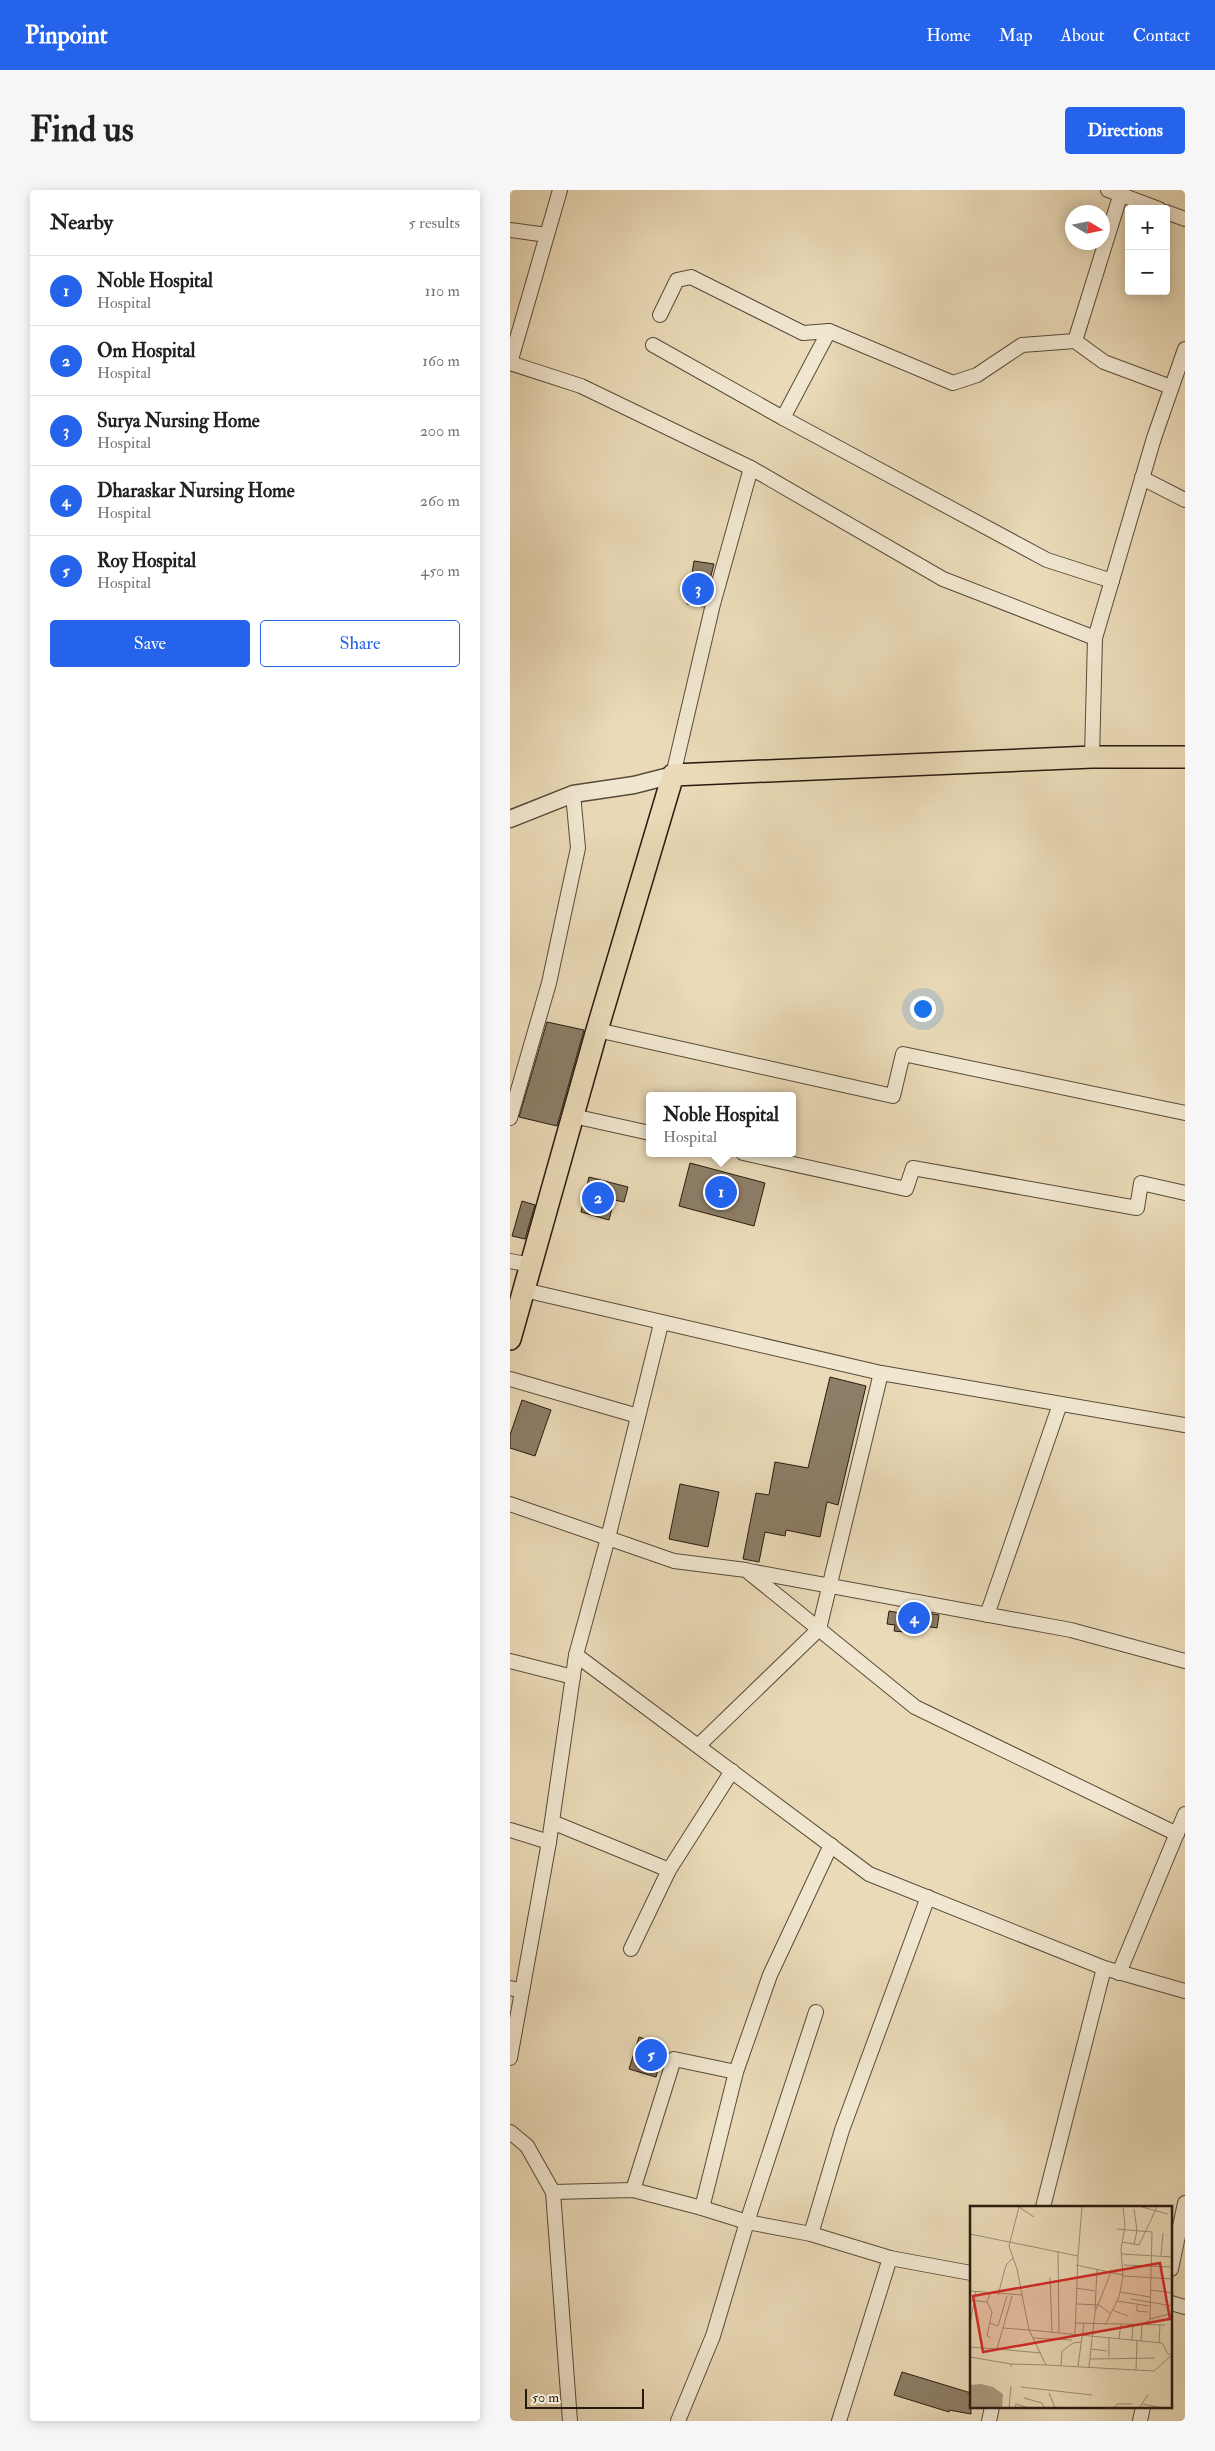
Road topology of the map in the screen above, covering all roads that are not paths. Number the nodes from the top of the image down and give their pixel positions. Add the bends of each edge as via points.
1 (560, 190) edge
2 (1117, 192) edge
3 (1148, 205) edge
4 (1170, 213) edge
5 (1185, 219) edge
6 (510, 230) edge
7 (547, 235) junction
8 (660, 315) dead end
9 (829, 331) junction
10 (1075, 341) junction
11 (653, 345) dead end
12 (1185, 349) edge
13 (510, 364) edge
14 (1171, 388) junction
15 (783, 418) junction
16 (751, 468) junction
17 (1142, 478) junction
18 (1185, 500) edge
19 (1112, 581) junction
20 (1095, 638) junction
21 (1092, 757) junction
22 (1185, 758) edge
23 (673, 775) junction
24 (573, 794) junction
25 (510, 819) edge
26 (597, 1030) junction
27 (1185, 1113) edge
28 (573, 1116) junction
29 (510, 1118) edge
30 (646, 1132) edge
31 (761, 1157) edge
32 (1185, 1193) edge
33 (510, 1261) edge
34 (531, 1265) junction
35 (524, 1290) junction
36 (660, 1324) junction
37 (510, 1339) edge
38 (881, 1373) junction
39 (510, 1378) edge
40 (1060, 1404) junction
41 (638, 1416) junction
42 (1185, 1425) edge
43 (510, 1504) edge
44 (608, 1538) junction
45 (746, 1570) junction
46 (830, 1586) junction
47 (987, 1615) junction
48 (819, 1629) junction
49 (576, 1655) junction
50 (510, 1661) edge
51 (1185, 1661) edge
52 (573, 1677) junction
53 (698, 1746) junction
54 (732, 1772) junction
55 (1185, 1814) edge
56 (552, 1822) junction
57 (510, 1830) edge
58 (1177, 1834) junction
59 (549, 1842) junction
60 (830, 1845) junction
61 (669, 1870) junction
62 (928, 1898) junction
63 (631, 1949) dead end
64 (1104, 1968) junction
65 (1119, 1973) junction
66 (516, 1989) edge
67 (1185, 1990) edge
68 (816, 2012) dead end
69 (510, 2058) edge
70 (736, 2072) junction
71 (510, 2132) edge
72 (633, 2190) junction
73 (553, 2192) junction
74 (1185, 2203) edge
75 (1043, 2206) edge
76 (702, 2208) junction
77 (747, 2222) junction
78 (811, 2234) junction
79 (890, 2258) junction
80 (1172, 2264) edge
81 (970, 2273) edge
82 (1172, 2303) edge
83 (1185, 2307) edge
84 (992, 2408) edge
85 (1142, 2408) edge
86 (570, 2421) edge
87 (678, 2421) edge
88 (839, 2421) edge
89 (988, 2421) edge
90 (1140, 2421) edge

1 - 7 street
2 - 3 street
2 - 10 street
4 - 5 street
6 - 7 street
7 - 13 street
8 - 9 street via 677,280 691,277 803,333
9 - 10 street via 953,383 977,375 1022,345
9 - 15 street
10 - 14 street via 1104,362
11 - 15 street
12 - 14 street
13 - 16 street via 581,386
14 - 17 street
15 - 19 street via 1047,560
16 - 20 street via 943,578
16 - 23 street via 716,595
17 - 18 street
17 - 19 street
19 - 20 street
20 - 21 street
21 - 22 main road
21 - 23 main road
23 - 24 street via 634,785
23 - 26 main road
24 - 25 street
24 - 29 street via 578,848 549,983
26 - 27 street via 893,1096 903,1054
26 - 28 main road
28 - 30 street
28 - 34 main road
31 - 32 street via 906,1189 913,1168 1138,1208 1141,1183
33 - 34 street
34 - 35 main road
35 - 36 street
35 - 37 main road
36 - 38 street
36 - 41 street
38 - 40 street
38 - 46 street
39 - 41 street
40 - 42 street
40 - 47 street
41 - 44 street
43 - 44 street
44 - 45 street via 674,1562
44 - 49 street
45 - 46 street
45 - 48 street
46 - 47 street
46 - 48 street
47 - 51 street via 1071,1630
48 - 53 street
48 - 58 street via 915,1708
49 - 52 street
49 - 53 street
50 - 52 street
52 - 56 street
53 - 54 street
54 - 60 street
54 - 61 street
55 - 58 street
56 - 59 street
56 - 61 street
57 - 59 street
58 - 65 street
59 - 66 street
60 - 62 street via 869,1874
60 - 70 street via 770,1975
61 - 63 street
62 - 64 street
62 - 78 street via 842,2130
64 - 65 street
64 - 75 street
65 - 67 street
66 - 69 street
68 - 77 street
70 - 72 street via 674,2059
70 - 76 street
71 - 73 street via 527,2146
72 - 73 street
72 - 76 street
73 - 86 street
74 - 80 street
76 - 77 street
77 - 78 street
77 - 87 street via 713,2336
78 - 79 street
79 - 81 street
79 - 88 street
82 - 83 street
84 - 89 street
85 - 90 street

